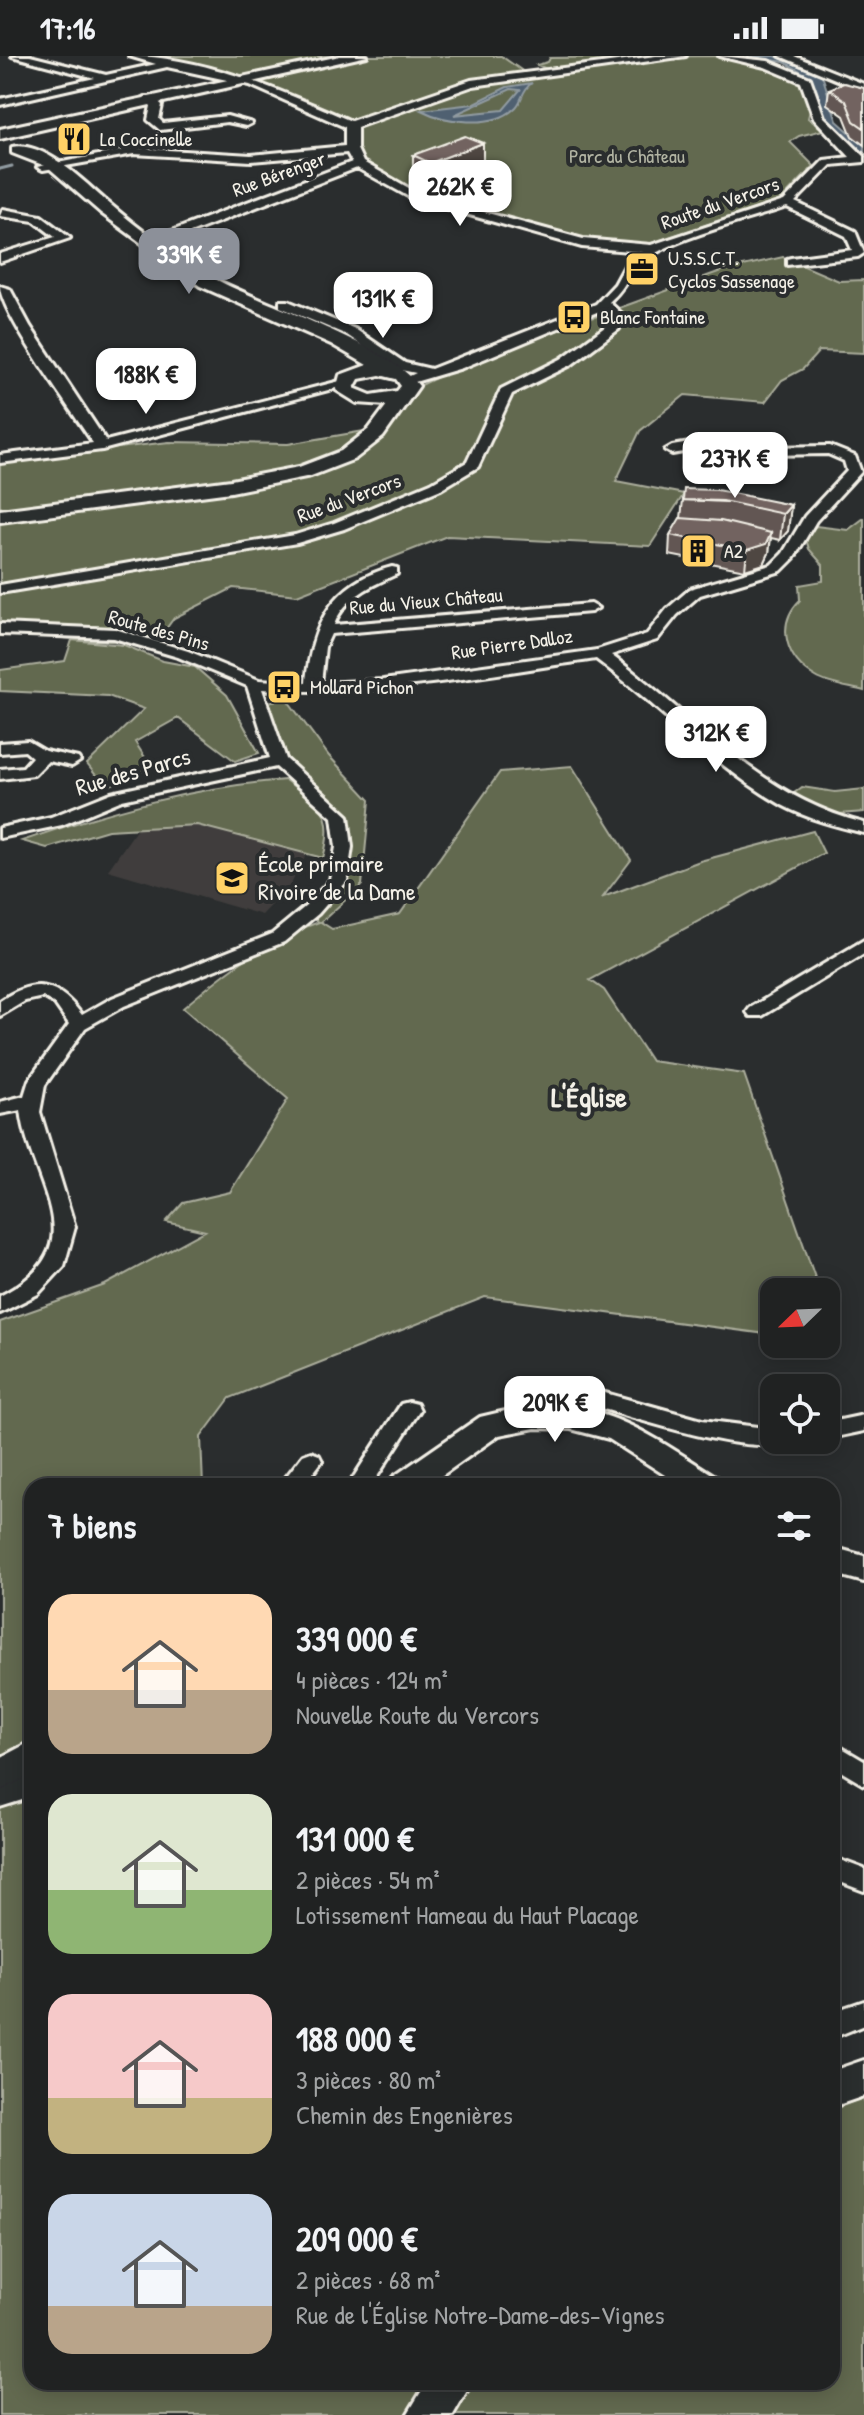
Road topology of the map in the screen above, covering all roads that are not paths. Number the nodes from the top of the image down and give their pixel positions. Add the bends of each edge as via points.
1 (17, 56) edge
2 (134, 56) edge
3 (360, 56) edge
4 (681, 56) edge
5 (724, 56) edge
6 (785, 56) edge
7 (166, 65) junction
8 (108, 78) junction
9 (245, 80) junction
10 (214, 81) junction
11 (864, 88) edge
12 (152, 101) junction
13 (0, 102) edge
14 (246, 123) dead end
15 (351, 125) junction
16 (0, 135) edge
17 (351, 149) junction
18 (13, 150) junction
19 (861, 159) edge
20 (358, 164) junction
21 (48, 165) junction
22 (788, 203) junction
23 (2, 213) edge
24 (168, 237) dead end
25 (653, 249) junction
26 (0, 258) edge
27 (791, 262) dead end
28 (4, 289) dead end
29 (284, 304) dead end
30 (607, 308) junction
31 (354, 349) junction
32 (391, 371) junction
33 (437, 373) junction
34 (352, 388) junction
35 (404, 388) junction
36 (376, 433) junction
37 (102, 446) junction
38 (672, 450) dead end
39 (0, 459) edge
40 (0, 516) edge
41 (392, 571) dead end
42 (0, 589) edge
43 (591, 608) dead end
44 (0, 629) edge
45 (325, 630) junction
46 (599, 654) junction
47 (256, 684) junction
48 (313, 688) junction
49 (0, 748) edge
50 (40, 755) junction
51 (72, 761) dead end
52 (279, 761) junction
53 (0, 774) edge
54 (864, 828) edge
55 (0, 833) edge
56 (864, 946) edge
57 (0, 1010) edge
58 (756, 1012) dead end
59 (79, 1024) junction
60 (32, 1101) junction
61 (0, 1108) edge
62 (0, 1305) edge
63 (409, 1410) dead end
64 (571, 1417) junction
65 (864, 1423) edge
66 (840, 1428) edge
67 (760, 1437) edge
68 (311, 1461) dead end
69 (297, 1478) edge
70 (364, 1478) edge
71 (415, 1478) edge
72 (693, 1478) edge
73 (840, 1562) edge
74 (864, 1569) edge
75 (840, 1758) edge
76 (24, 1761) edge
77 (864, 1774) edge
78 (0, 1776) edge
79 (24, 1788) edge
80 (0, 1796) edge
81 (840, 1871) edge
82 (864, 1880) edge
83 (864, 2013) edge
84 (840, 2022) edge
85 (864, 2078) edge
86 (840, 2086) edge
87 (446, 2390) edge
88 (428, 2415) edge

1 - 8 street
2 - 7 street
3 - 9 main road
4 - 15 street via 471,83
5 - 19 street via 776,67 806,80 819,118
6 - 11 street
7 - 8 street
7 - 10 street
8 - 13 street
9 - 10 main road
9 - 12 main road
9 - 15 street
10 - 12 main road
12 - 14 street via 159,109 154,125 160,127 227,119
12 - 16 main road
12 - 18 main road via 46,129
15 - 17 street
16 - 18 main road
17 - 20 street
17 - 21 street via 251,158 146,152
18 - 21 main road
19 - 22 street, Route du Vercors via 825,164
20 - 24 street, Rue Bérenger
20 - 25 street via 417,197 506,224 582,243
21 - 31 main road via 199,278
22 - 25 street, Route du Vercors
22 - 27 street via 851,234 858,250
23 - 26 street via 45,224 63,241
25 - 30 street, Route du Vercors via 631,265 620,286 603,301
28 - 37 street
29 - 33 street via 351,332 401,366
30 - 33 street
30 - 42 street, Rue du Vercors via 617,315 615,326 566,362 506,392 473,464 436,486 297,539
31 - 32 main road
31 - 34 main road
32 - 34 main road via 364,371
32 - 35 main road
33 - 35 street
34 - 35 main road
34 - 36 main road via 379,421
34 - 37 street via 296,394
35 - 36 main road
36 - 40 main road via 348,455 277,479
37 - 39 street
38 - 46 street via 720,442 766,451 830,450 850,459 854,472 804,518 784,548 782,564 769,573 695,592 644,641
41 - 45 street via 339,603
43 - 45 street, Rue du Vieux Château
44 - 47 street, Route des Pins via 115,634
45 - 48 street, Rue du Vieux Château via 317,647
46 - 48 street, Rue Pierre Dalloz via 383,685
46 - 54 street, Rue Pierre Dalloz via 757,782 798,807
47 - 48 street, Rue Pierre Dalloz
47 - 52 street
49 - 50 street, Rue des Parcs via 28,746
50 - 51 street, Rue des Parcs
50 - 53 street, Rue des Parcs via 28,772
52 - 55 street, Rue des Parcs via 117,796 56,821
52 - 59 street via 340,816 344,847 338,881 278,938 118,1002
56 - 58 street
57 - 59 street via 20,996 46,991 61,1000
59 - 60 street via 36,1084
60 - 61 street
60 - 62 street via 30,1112 65,1227 54,1266 31,1289
63 - 70 street
64 - 67 street via 571,1402 587,1396 688,1427
64 - 71 main road via 535,1416 491,1425
64 - 72 main road via 618,1430
65 - 66 street
68 - 69 street
73 - 74 main road
75 - 77 street
76 - 78 main road
79 - 80 street
81 - 82 street
83 - 84 street
85 - 86 main road
87 - 88 main road

